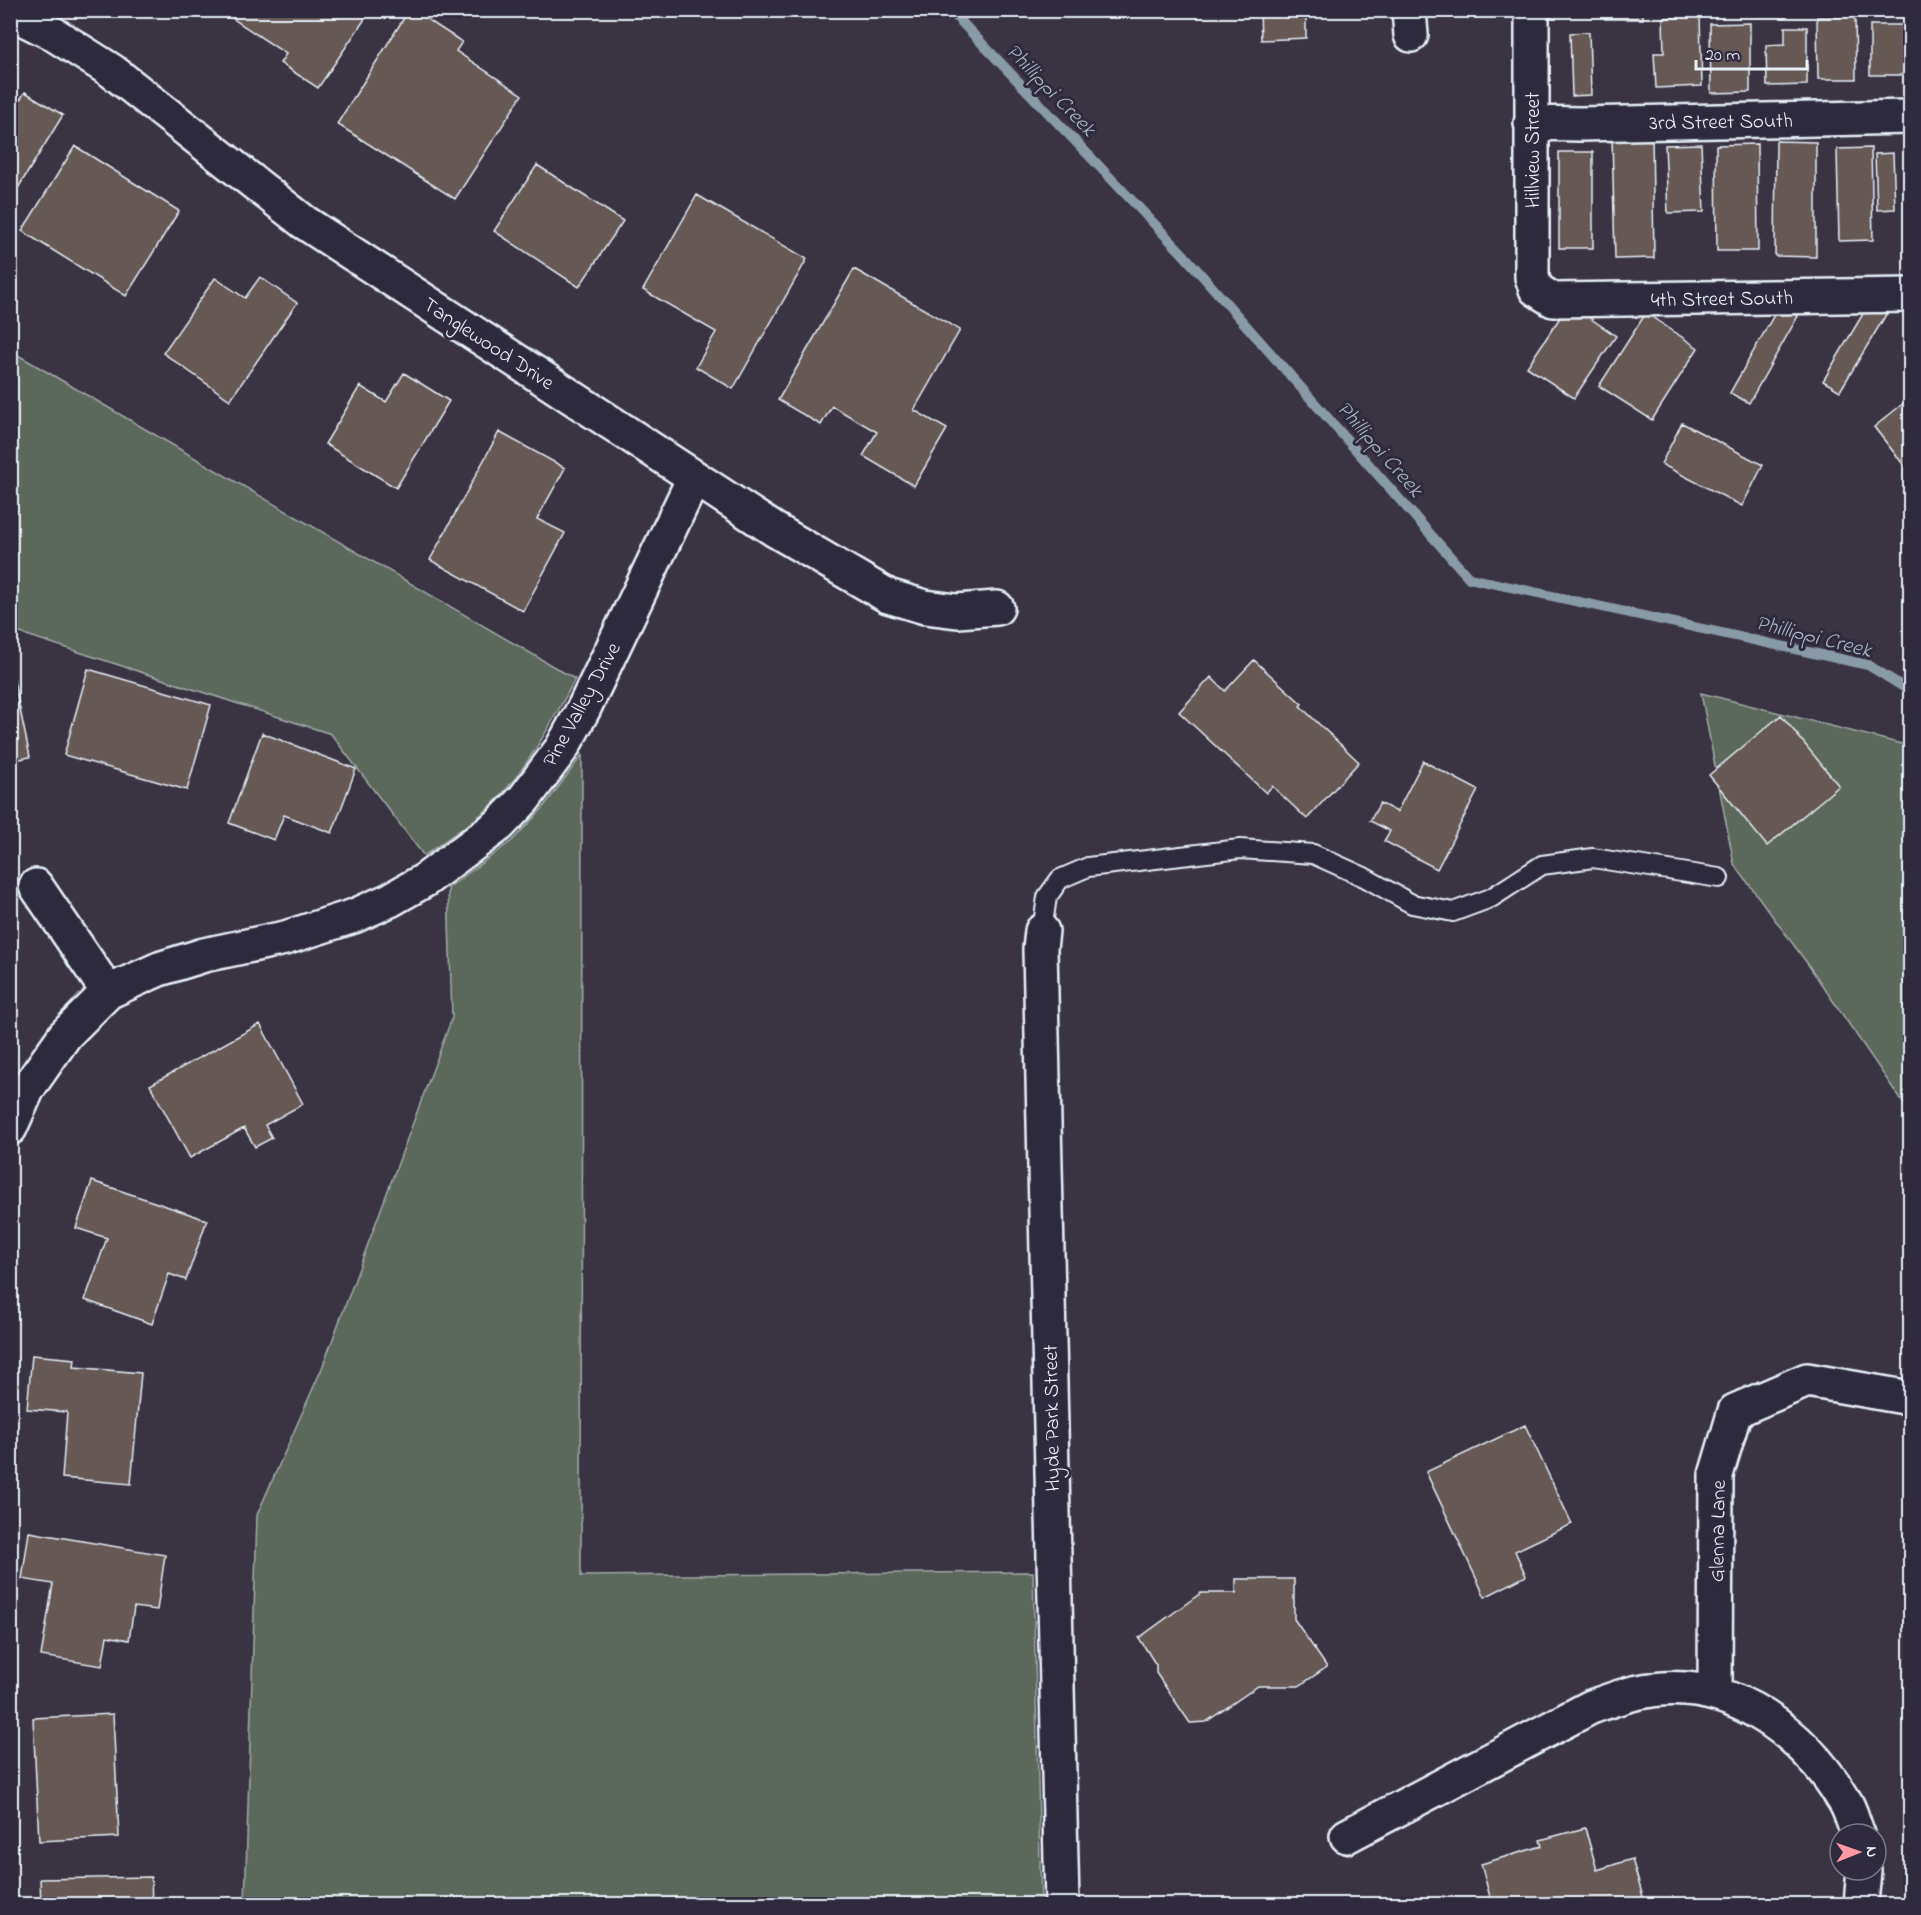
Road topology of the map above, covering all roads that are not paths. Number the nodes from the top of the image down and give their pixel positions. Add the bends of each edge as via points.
1 (1532, 10) edge
2 (10, 12) edge
3 (1911, 117) edge
4 (1531, 123) junction
5 (1536, 289) joint
6 (1911, 295) edge
7 (694, 478) junction
8 (997, 608) dead end
9 (1719, 878) dead end
10 (36, 886) dead end
11 (1042, 931) joint
12 (108, 992) junction
13 (10, 1128) edge
14 (1911, 1398) edge
15 (1715, 1693) junction
16 (1853, 1822) edge
17 (1347, 1836) dead end
18 (1863, 1882) edge
19 (1062, 1905) edge
20 (1861, 1905) edge

1 - 4 street, Hillview Street
2 - 7 street, Tanglewood Drive via 112,71 304,222
3 - 4 street, 3rd Street South
4 - 5 street, Hillview Street via 1532,277
5 - 6 street, 4th Street South via 1553,300
7 - 8 street, Tanglewood Drive via 888,596 957,611
7 - 12 street, Pine Valley Drive via 562,748 499,825 425,880 354,916 285,938 204,955 159,969
9 - 11 lane via 1593,858 1542,866 1491,898 1453,912 1412,904 1313,854 1240,849 1088,867 1060,879 1047,897
10 - 12 street
11 - 19 street, Hyde Park Street
12 - 13 street, Pine Valley Drive via 65,1035 28,1088
14 - 15 street, Glenna Lane via 1807,1380 1735,1411 1716,1474
15 - 16 street via 1738,1701 1796,1741 1846,1802
15 - 17 street via 1655,1689 1591,1707
18 - 20 street

